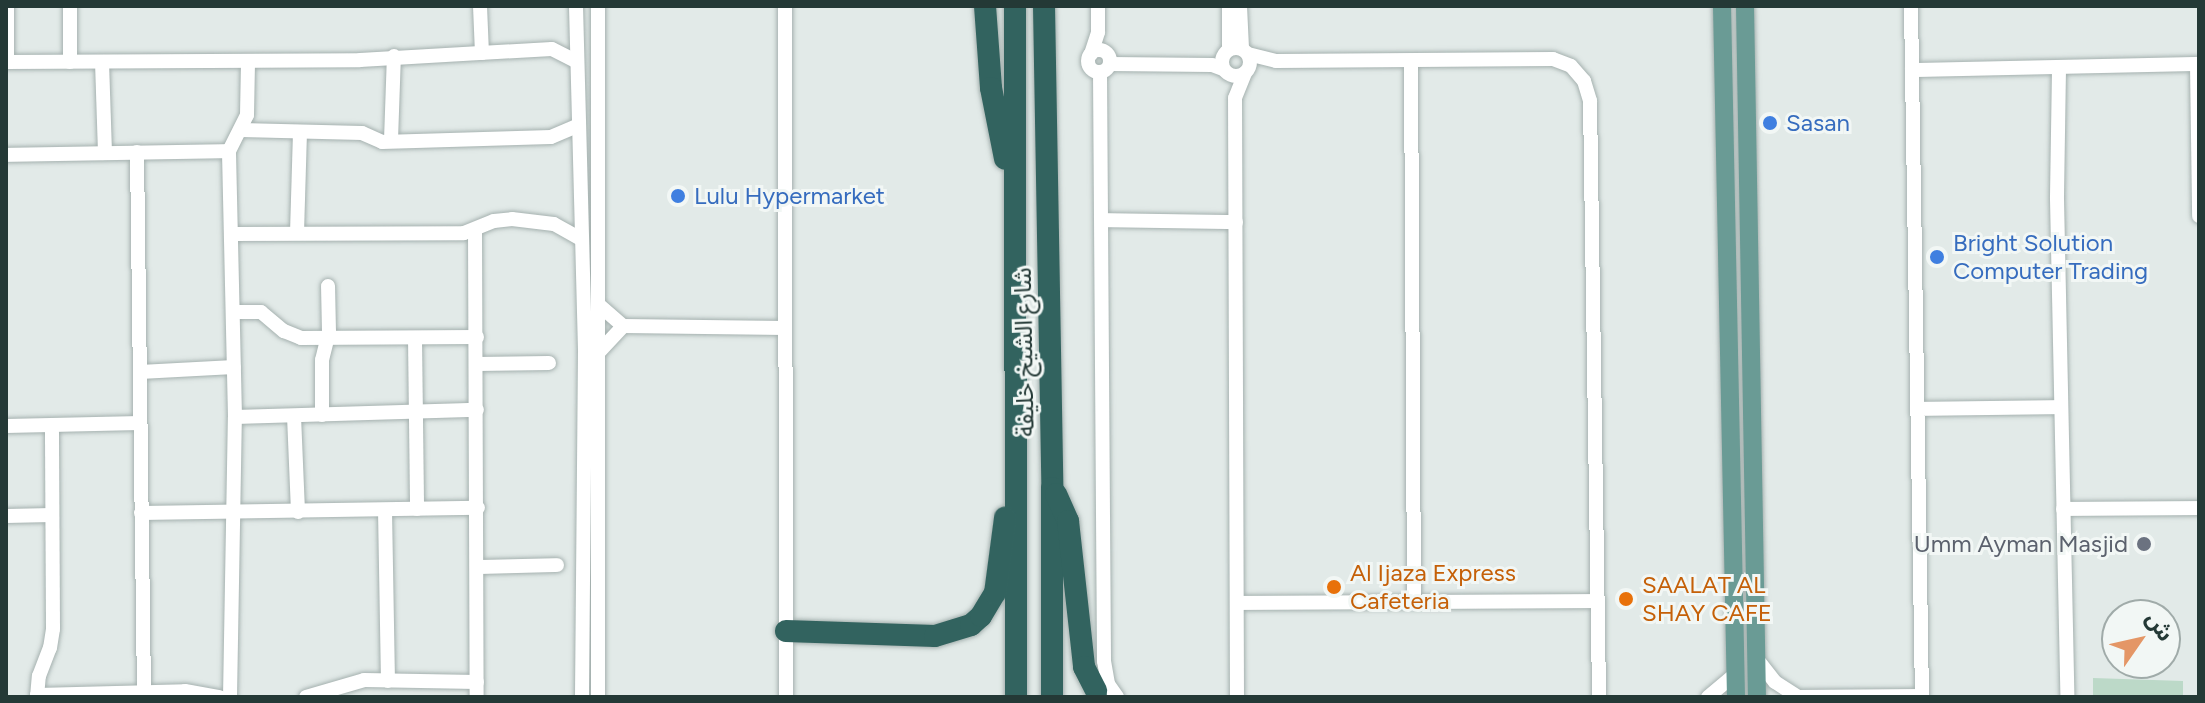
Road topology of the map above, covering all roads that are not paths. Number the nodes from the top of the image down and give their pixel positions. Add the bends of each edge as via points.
1 (7, 6) edge
2 (70, 6) edge
3 (480, 6) edge
4 (576, 6) edge
5 (598, 6) edge
6 (785, 6) edge
7 (985, 6) edge
8 (999, 6) edge
9 (1015, 6) edge
10 (1098, 6) edge
11 (1229, 6) edge
12 (1240, 6) edge
13 (1722, 6) edge
14 (1745, 6) edge
15 (1911, 6) edge
16 (1047, 12) edge
17 (1099, 26) junction
18 (576, 36) junction
19 (552, 49) junction
20 (1240, 51) junction
21 (482, 53) junction
22 (394, 56) junction
23 (248, 61) junction
24 (576, 61) junction
25 (1276, 61) junction
26 (7, 62) edge
27 (70, 62) junction
28 (102, 62) junction
29 (1015, 62) junction
30 (1411, 62) junction
31 (1106, 63) junction
32 (2198, 64) edge
33 (2059, 69) junction
34 (1224, 70) junction
35 (1912, 70) junction
36 (1246, 72) junction
37 (1235, 98) junction
38 (579, 125) junction
39 (241, 130) junction
40 (300, 132) junction
41 (551, 137) junction
42 (391, 140) junction
43 (580, 148) junction
44 (229, 151) junction
45 (137, 152) junction
46 (105, 153) junction
47 (6, 155) edge
48 (1013, 181) junction
49 (580, 211) junction
50 (2199, 216) edge
51 (1102, 220) junction
52 (1236, 222) junction
53 (554, 224) junction
54 (475, 230) junction
55 (297, 233) junction
56 (232, 234) junction
57 (581, 239) junction
58 (328, 286) dead end
59 (599, 305) junction
60 (234, 312) junction
61 (1729, 321) junction
62 (623, 326) junction
63 (785, 328) junction
64 (477, 337) junction
65 (328, 338) junction
66 (415, 338) junction
67 (599, 352) junction
68 (549, 363) dead end
69 (477, 364) junction
70 (234, 367) junction
71 (140, 372) junction
72 (1751, 382) junction
73 (2061, 407) junction
74 (1918, 409) junction
75 (477, 410) junction
76 (416, 412) junction
77 (322, 415) junction
78 (294, 416) junction
79 (235, 417) junction
80 (140, 423) junction
81 (52, 425) junction
82 (6, 426) edge
83 (1052, 488) junction
84 (1015, 500) junction
85 (478, 508) junction
86 (2199, 508) edge
87 (417, 509) junction
88 (2063, 509) junction
89 (385, 510) junction
90 (298, 512) junction
91 (141, 513) junction
92 (233, 513) junction
93 (52, 515) junction
94 (6, 516) edge
95 (557, 565) dead end
96 (477, 567) junction
97 (1414, 600) junction
98 (1598, 601) junction
99 (1237, 603) junction
100 (786, 631) junction
101 (1757, 659) junction
102 (1735, 674) junction
103 (388, 681) junction
104 (343, 690) edge
105 (477, 690) edge
106 (144, 694) edge
107 (1104, 694) edge
108 (37, 696) edge
109 (1922, 696) edge
110 (219, 697) edge
111 (230, 697) edge
112 (306, 697) edge
113 (582, 697) edge
114 (598, 697) edge
115 (786, 697) edge
116 (1016, 697) edge
117 (1052, 697) edge
118 (1237, 697) edge
119 (1599, 697) edge
120 (1708, 697) edge
121 (1736, 697) edge
122 (1757, 697) edge
123 (1798, 697) edge
124 (2067, 697) edge

1 - 26 street
2 - 27 street
3 - 21 street
4 - 18 street
5 - 59 street
6 - 63 street
7 - 48 highway via 994,106
8 - 29 highway via 1005,42
9 - 29 highway, شارع الشيخ خليفة
10 - 17 street
11 - 20 street
12 - 20 street
13 - 61 main road
14 - 72 main road
15 - 35 street
16 - 83 highway, شارع الشيخ خليفة
17 - 31 street
17 - 31 street via 1091,54 1097,50
18 - 19 street
18 - 24 street
19 - 21 street
19 - 24 street
20 - 25 street
20 - 34 street via 1223,56
20 - 36 street
21 - 22 street
22 - 23 street
22 - 42 street
23 - 28 street
23 - 39 street via 247,115
24 - 38 street
25 - 30 street
25 - 36 street
26 - 27 street
27 - 28 street
28 - 46 street
29 - 48 highway, شارع الشيخ خليفة
30 - 97 street
30 - 98 street via 1551,64 1573,80 1589,112
31 - 34 street via 1215,65
31 - 51 street
32 - 33 street
32 - 50 street
33 - 35 street
33 - 73 street
34 - 36 street via 1233,76
34 - 37 street
35 - 74 street
36 - 37 street
37 - 52 street
38 - 41 street
38 - 43 street
39 - 40 street
39 - 44 street
40 - 42 street via 362,133 382,142
40 - 55 street
41 - 42 street
41 - 43 street
43 - 49 street
44 - 45 street
44 - 56 street
45 - 46 street
45 - 71 street
46 - 47 street
48 - 84 highway, شارع الشيخ خليفة
49 - 53 street
49 - 57 street
51 - 52 street
51 - 107 street
52 - 99 street
53 - 54 street via 502,220
53 - 57 street
54 - 55 street
54 - 64 street
55 - 56 street
56 - 60 street
57 - 113 street
58 - 65 street
59 - 62 street
59 - 67 street
60 - 65 street via 261,312 295,336
60 - 70 street
61 - 72 main road via 1741,327 1742,363
61 - 102 main road
62 - 63 street
62 - 67 street
63 - 100 street
64 - 66 street
64 - 69 street
65 - 66 street
65 - 77 street via 322,360
66 - 76 street
67 - 114 street
68 - 69 street
69 - 75 street
70 - 71 street
70 - 79 street
71 - 80 street
72 - 101 main road
73 - 74 street
73 - 88 street
74 - 109 street
75 - 76 street
75 - 85 street
76 - 77 street
76 - 87 street
77 - 78 street
78 - 79 street
78 - 90 street
79 - 92 street
80 - 81 street
80 - 91 street
81 - 82 street
81 - 93 street
83 - 107 highway via 1068,521 1083,659
83 - 117 highway, شارع الشيخ خليفة
84 - 100 highway via 1002,526 995,593 971,625 935,636
84 - 116 highway, شارع الشيخ خليفة
85 - 87 street
85 - 96 street
86 - 88 street
87 - 89 street
88 - 124 street
89 - 90 street
89 - 103 street
90 - 92 street
91 - 92 street
91 - 106 street
92 - 111 street
93 - 94 street
93 - 108 street via 52,639
95 - 96 street
96 - 105 street
97 - 98 street
97 - 99 street
98 - 119 street
99 - 118 street
100 - 115 street
101 - 122 main road
101 - 123 street via 1775,682
102 - 120 street
102 - 121 main road
103 - 104 street
103 - 105 street
104 - 112 street
106 - 108 street
106 - 110 street via 198,691
109 - 123 street

